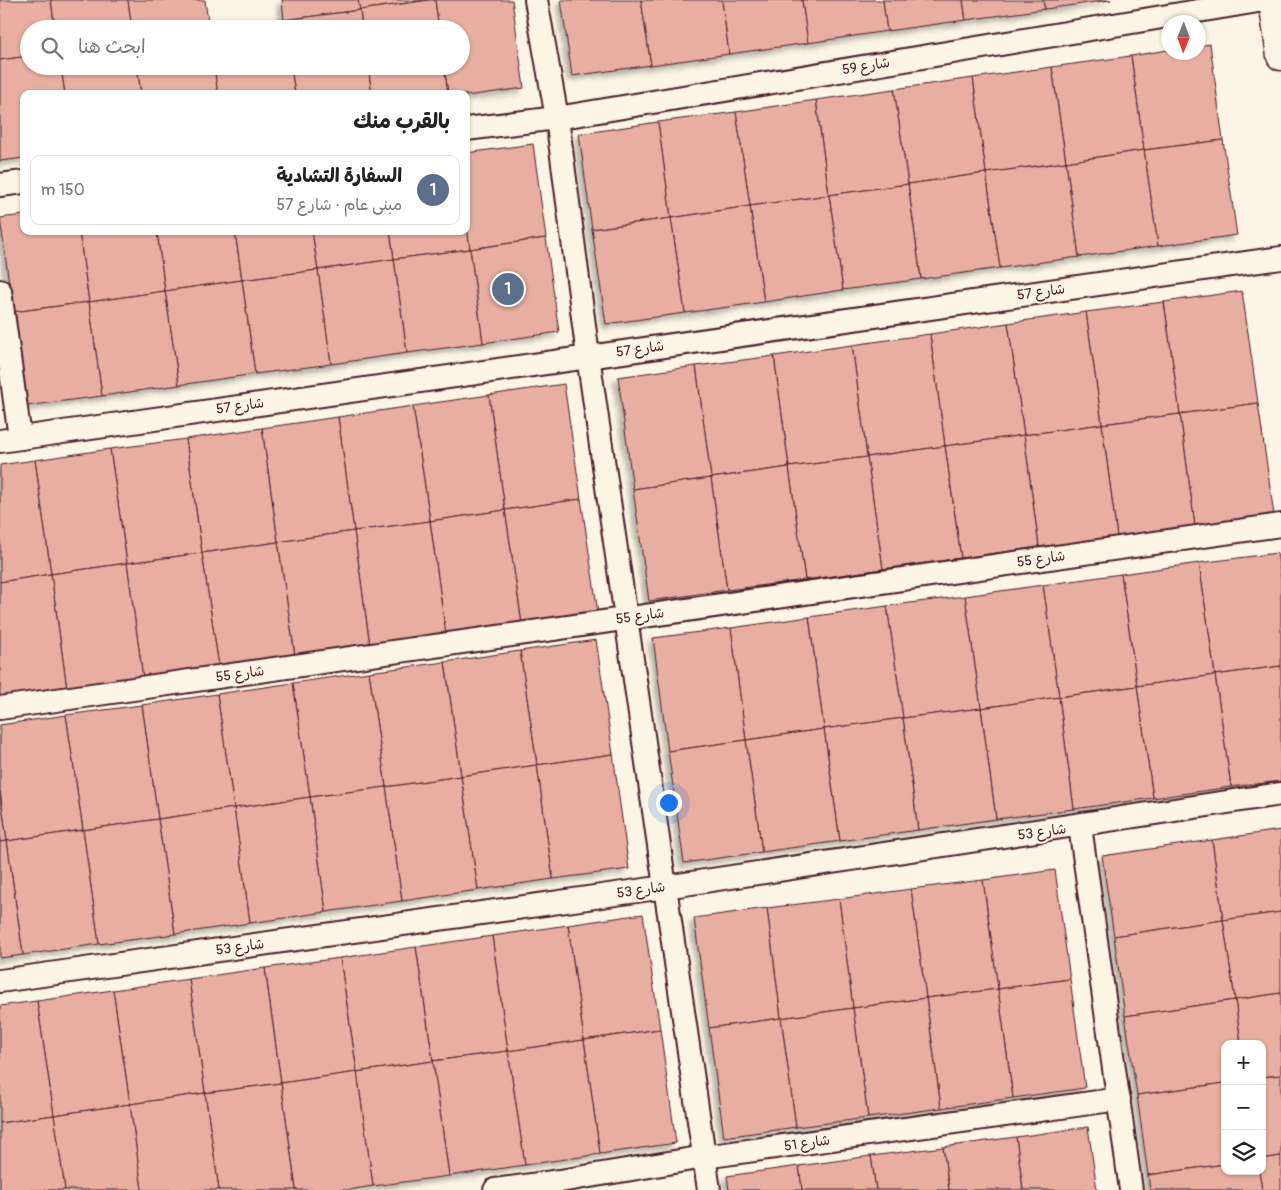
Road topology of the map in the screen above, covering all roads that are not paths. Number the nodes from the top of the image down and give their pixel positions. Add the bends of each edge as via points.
1 (536, 0) edge
2 (1264, 0) edge
3 (1272, 0) edge
4 (1281, 56) edge
5 (557, 118) junction
6 (470, 129) edge
7 (20, 182) edge
8 (0, 185) edge
9 (1281, 258) edge
10 (0, 291) edge
11 (588, 356) junction
12 (10, 439) edge
13 (1281, 525) edge
14 (626, 618) junction
15 (0, 708) edge
16 (1281, 794) edge
17 (1080, 826) junction
18 (665, 887) junction
19 (0, 981) edge
20 (1119, 1099) junction
21 (704, 1158) junction
22 (560, 1186) edge
23 (495, 1190) edge
24 (708, 1190) edge
25 (1131, 1190) edge

1 - 5 street
2 - 5 street, شارع 59
3 - 4 main road
5 - 6 street, شارع 59
5 - 11 street
7 - 8 street
9 - 11 street, شارع 57
10 - 12 street
11 - 12 street, شارع 57
11 - 14 street
13 - 14 street, شارع 55
14 - 15 street, شارع 55
14 - 18 street
16 - 17 street, شارع 53
17 - 18 street, شارع 53
17 - 20 street
18 - 19 street, شارع 53
18 - 21 street
20 - 21 street, شارع 51
20 - 25 street
21 - 22 street, شارع 51
21 - 24 street
22 - 23 street, شارع 51

